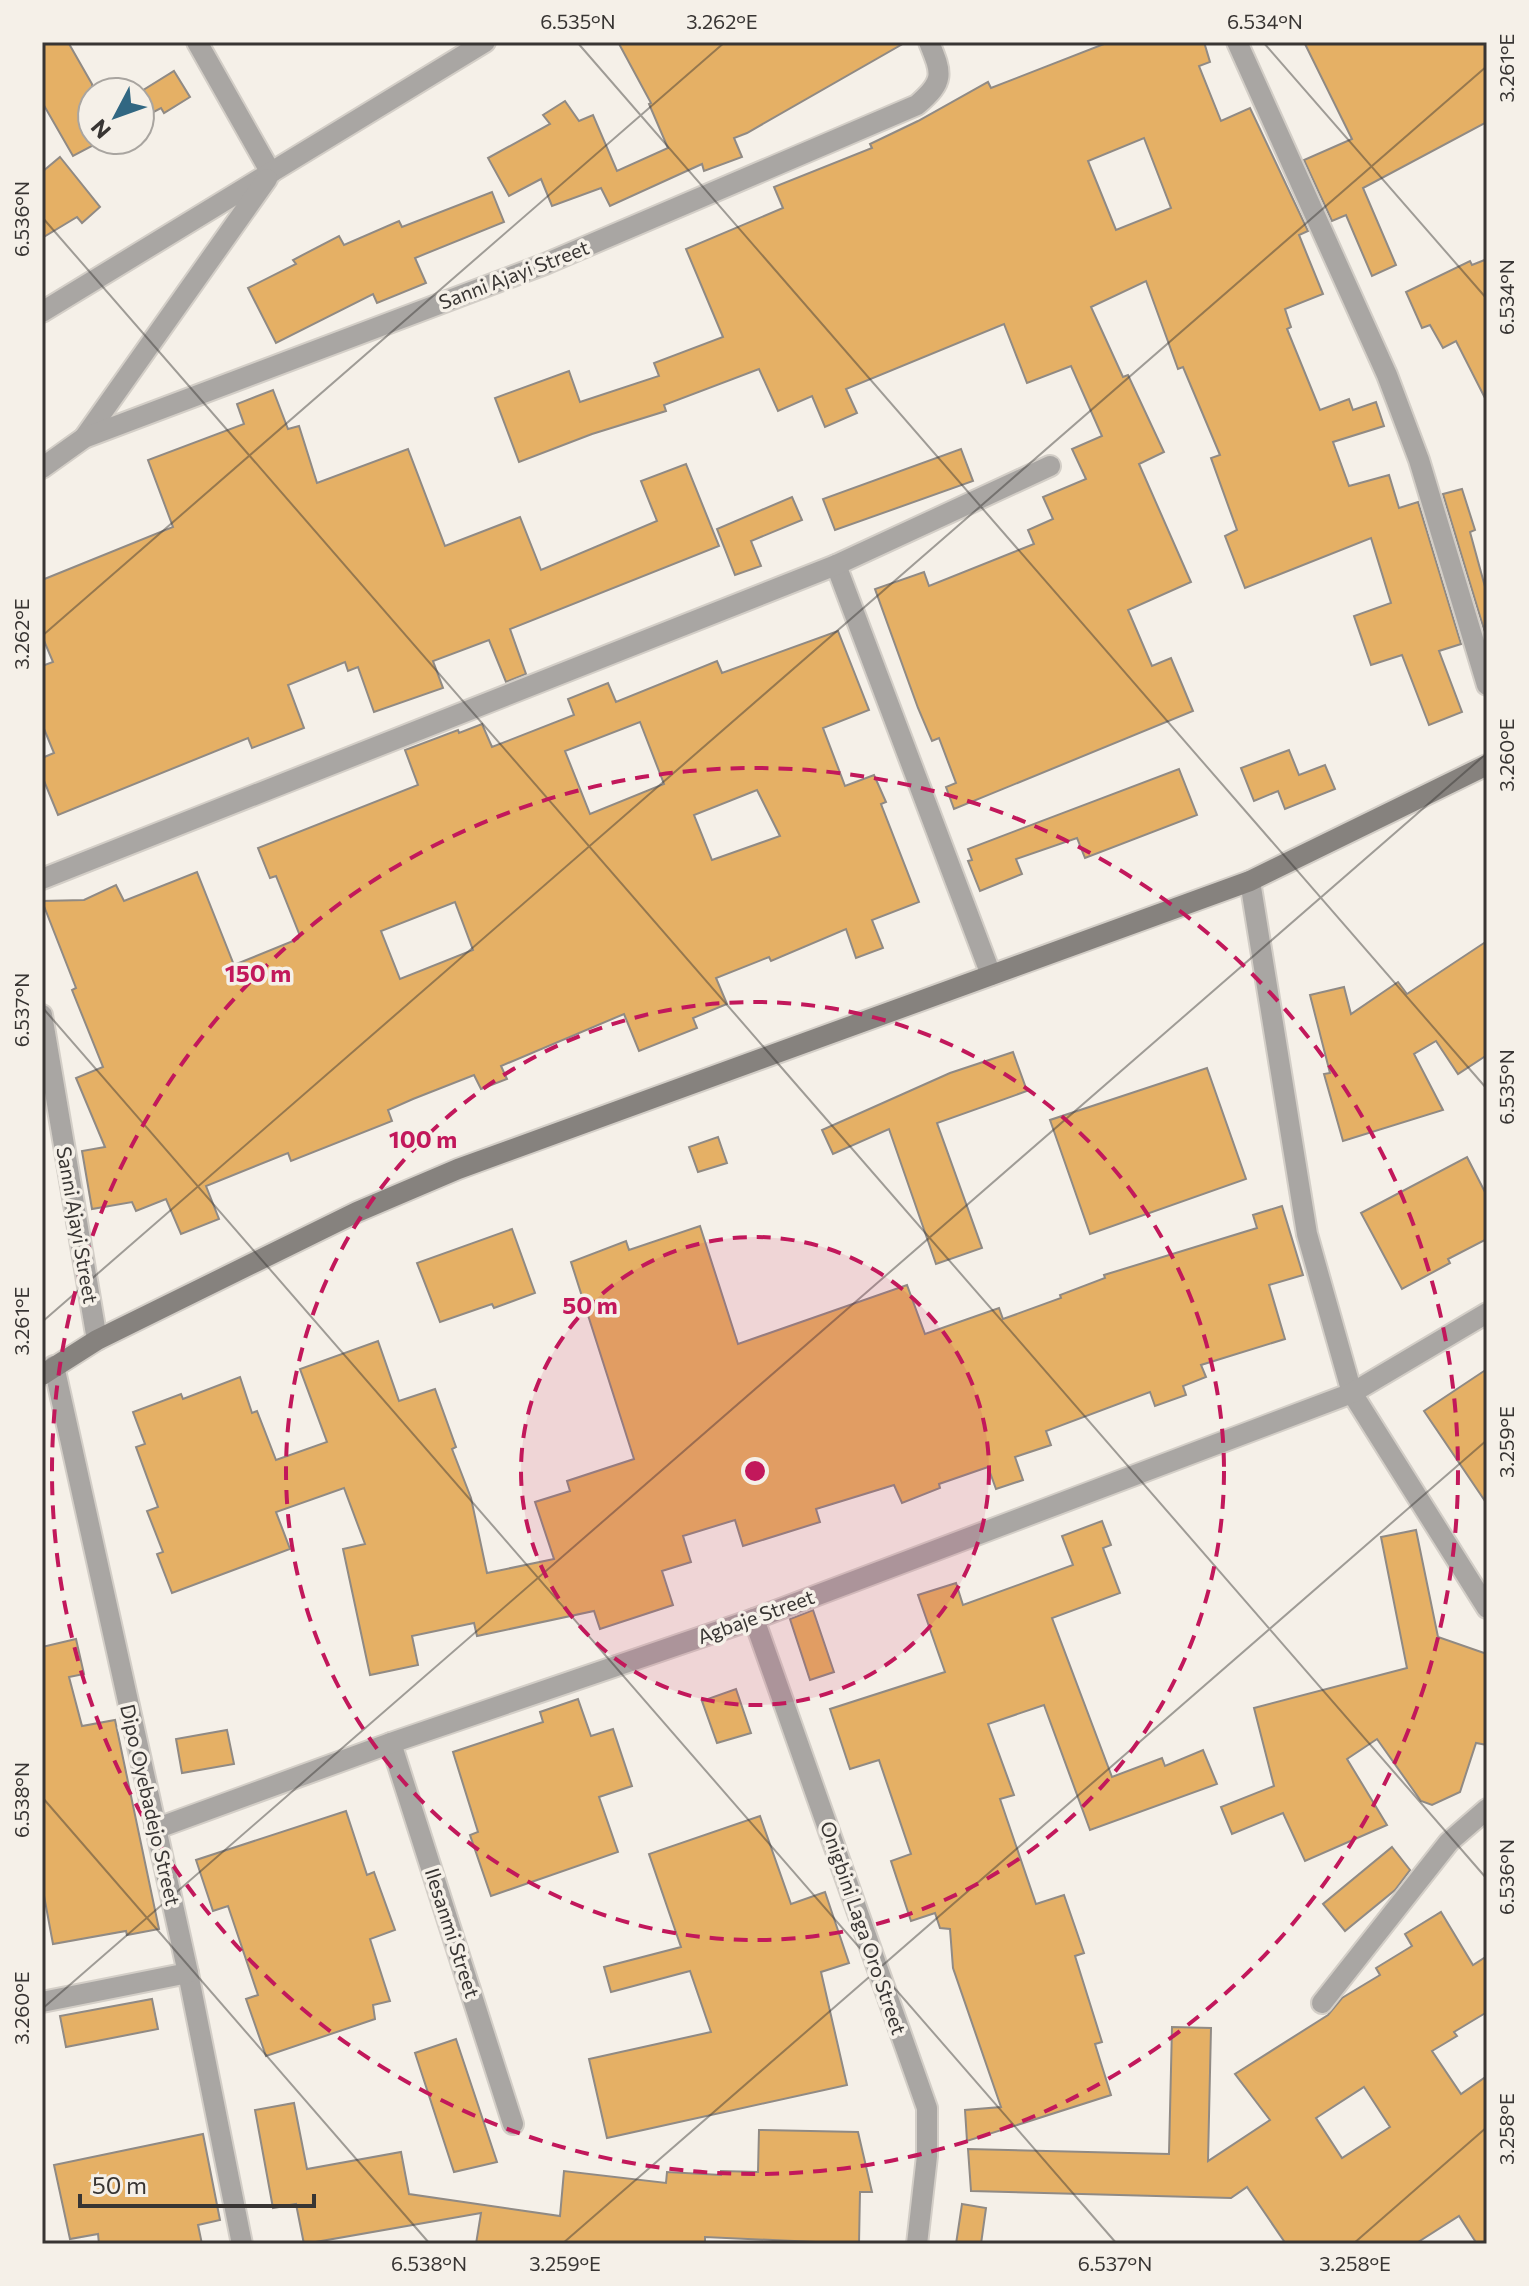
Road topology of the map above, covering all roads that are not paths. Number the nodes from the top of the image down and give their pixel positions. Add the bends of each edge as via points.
1 (197, 42) edge
2 (485, 42) edge
3 (929, 42) edge
4 (1237, 42) edge
5 (271, 173) junction
6 (42, 312) edge
7 (84, 438) junction
8 (1050, 466) dead end
9 (42, 468) edge
10 (836, 565) junction
11 (1487, 685) edge
12 (1487, 765) edge
13 (42, 879) edge
14 (1250, 881) junction
15 (991, 975) junction
16 (42, 1015) edge
17 (1487, 1313) edge
18 (97, 1340) junction
19 (48, 1370) edge
20 (1352, 1393) junction
21 (1487, 1608) edge
22 (754, 1619) junction
23 (391, 1743) junction
24 (1487, 1809) edge
25 (155, 1829) junction
26 (188, 1973) junction
27 (42, 2002) edge
28 (1322, 2003) dead end
29 (513, 2124) dead end
30 (242, 2244) edge
31 (917, 2244) edge

1 - 5 street
2 - 5 street
3 - 7 street, Sanni Ajayi Street via 940,70 936,88 917,105 545,264
4 - 11 street via 1387,375 1419,460
5 - 6 street
5 - 7 street
7 - 9 street, Sanni Ajayi Street
8 - 10 street
10 - 13 street
10 - 15 street
12 - 14 main road
14 - 15 main road
14 - 20 street via 1307,1234
15 - 18 main road via 458,1169 357,1212
16 - 18 street, Sanni Ajayi Street
17 - 20 street, Agbaje Street
18 - 19 main road
19 - 25 street, Dipo Oyebadejo Street
20 - 21 street
20 - 22 street, Agbaje Street
22 - 23 street, Agbaje Street
22 - 31 street, Onigbini Laga Oro Street via 927,2108
23 - 25 street, Agbaje Street
23 - 29 street, Ilesanmi Street
24 - 28 street via 1449,1842
25 - 26 street, Dipo Oyebadejo Street
26 - 27 street
26 - 30 street, Dipo Oyebadejo Street

